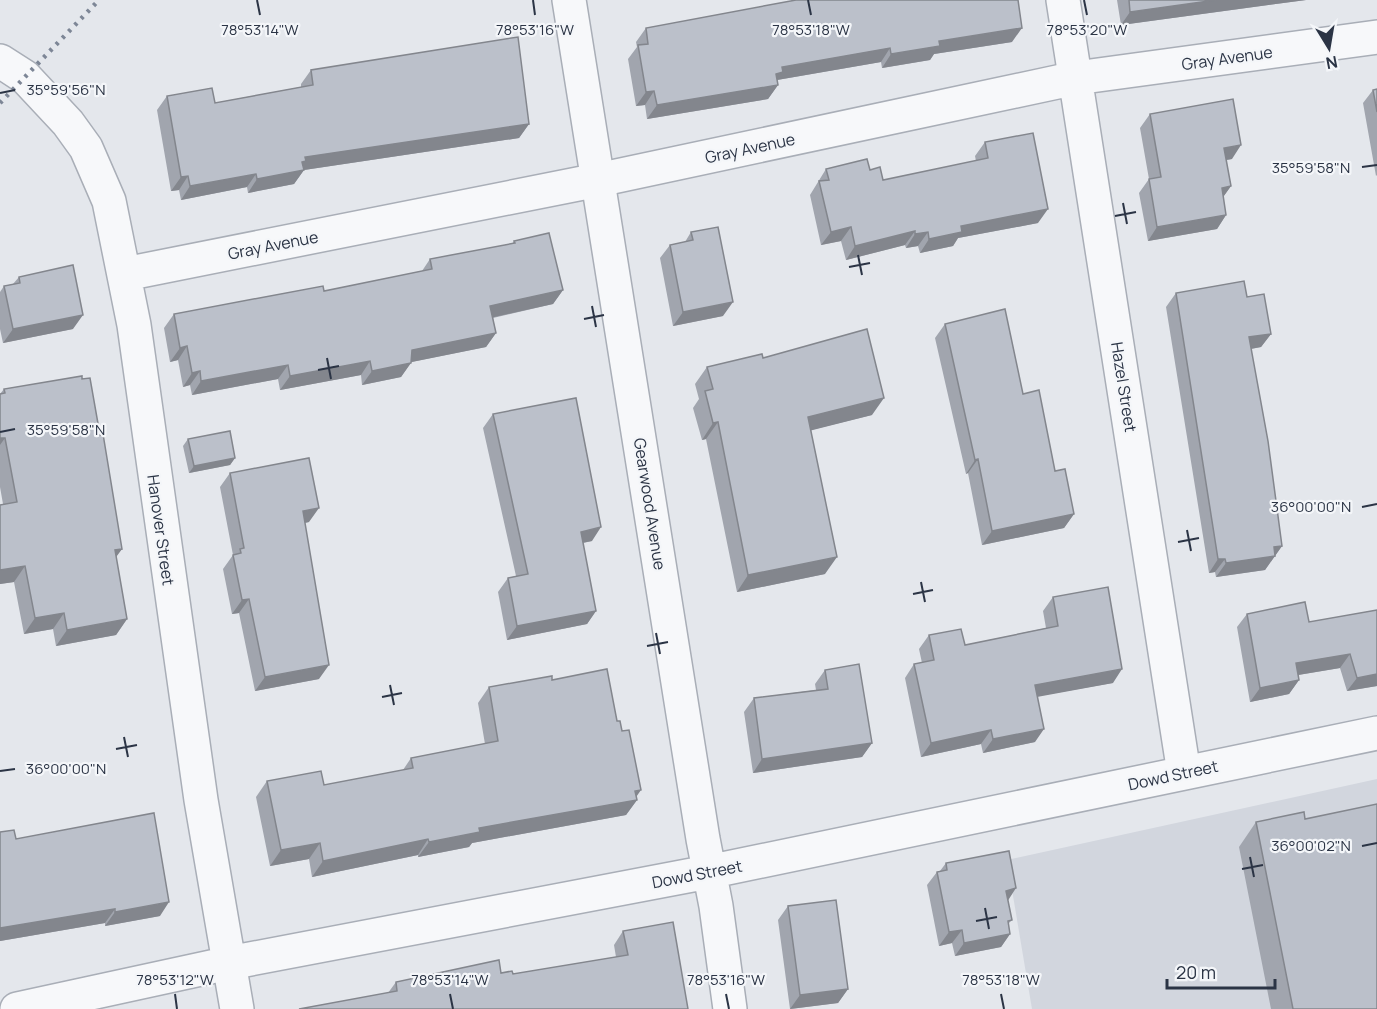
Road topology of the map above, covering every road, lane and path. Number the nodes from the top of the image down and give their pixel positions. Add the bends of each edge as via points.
1 (569, 0) edge
2 (1063, 0) edge
3 (1377, 37) edge
4 (12, 69) edge
5 (1076, 78) junction
6 (598, 180) junction
7 (124, 274) junction
8 (1377, 733) edge
9 (1184, 773) junction
10 (708, 872) junction
11 (229, 963) junction
12 (17, 1009) edge
13 (237, 1009) edge
14 (730, 1009) edge

1 - 6 street, Gearwood Avenue
2 - 5 street, Hazel Street
3 - 5 street, Gray Avenue
4 - 7 street, Hanover Street via 68,123 91,157 109,201
5 - 6 street, Gray Avenue
5 - 9 street, Hazel Street
6 - 7 street, Gray Avenue
6 - 10 street, Gearwood Avenue
7 - 11 street, Hanover Street via 201,800
8 - 9 street, Dowd Street
9 - 10 street, Dowd Street
10 - 11 street, Dowd Street
10 - 14 street, Gearwood Avenue
11 - 12 street, Dowd Street
11 - 13 street, Hanover Street

